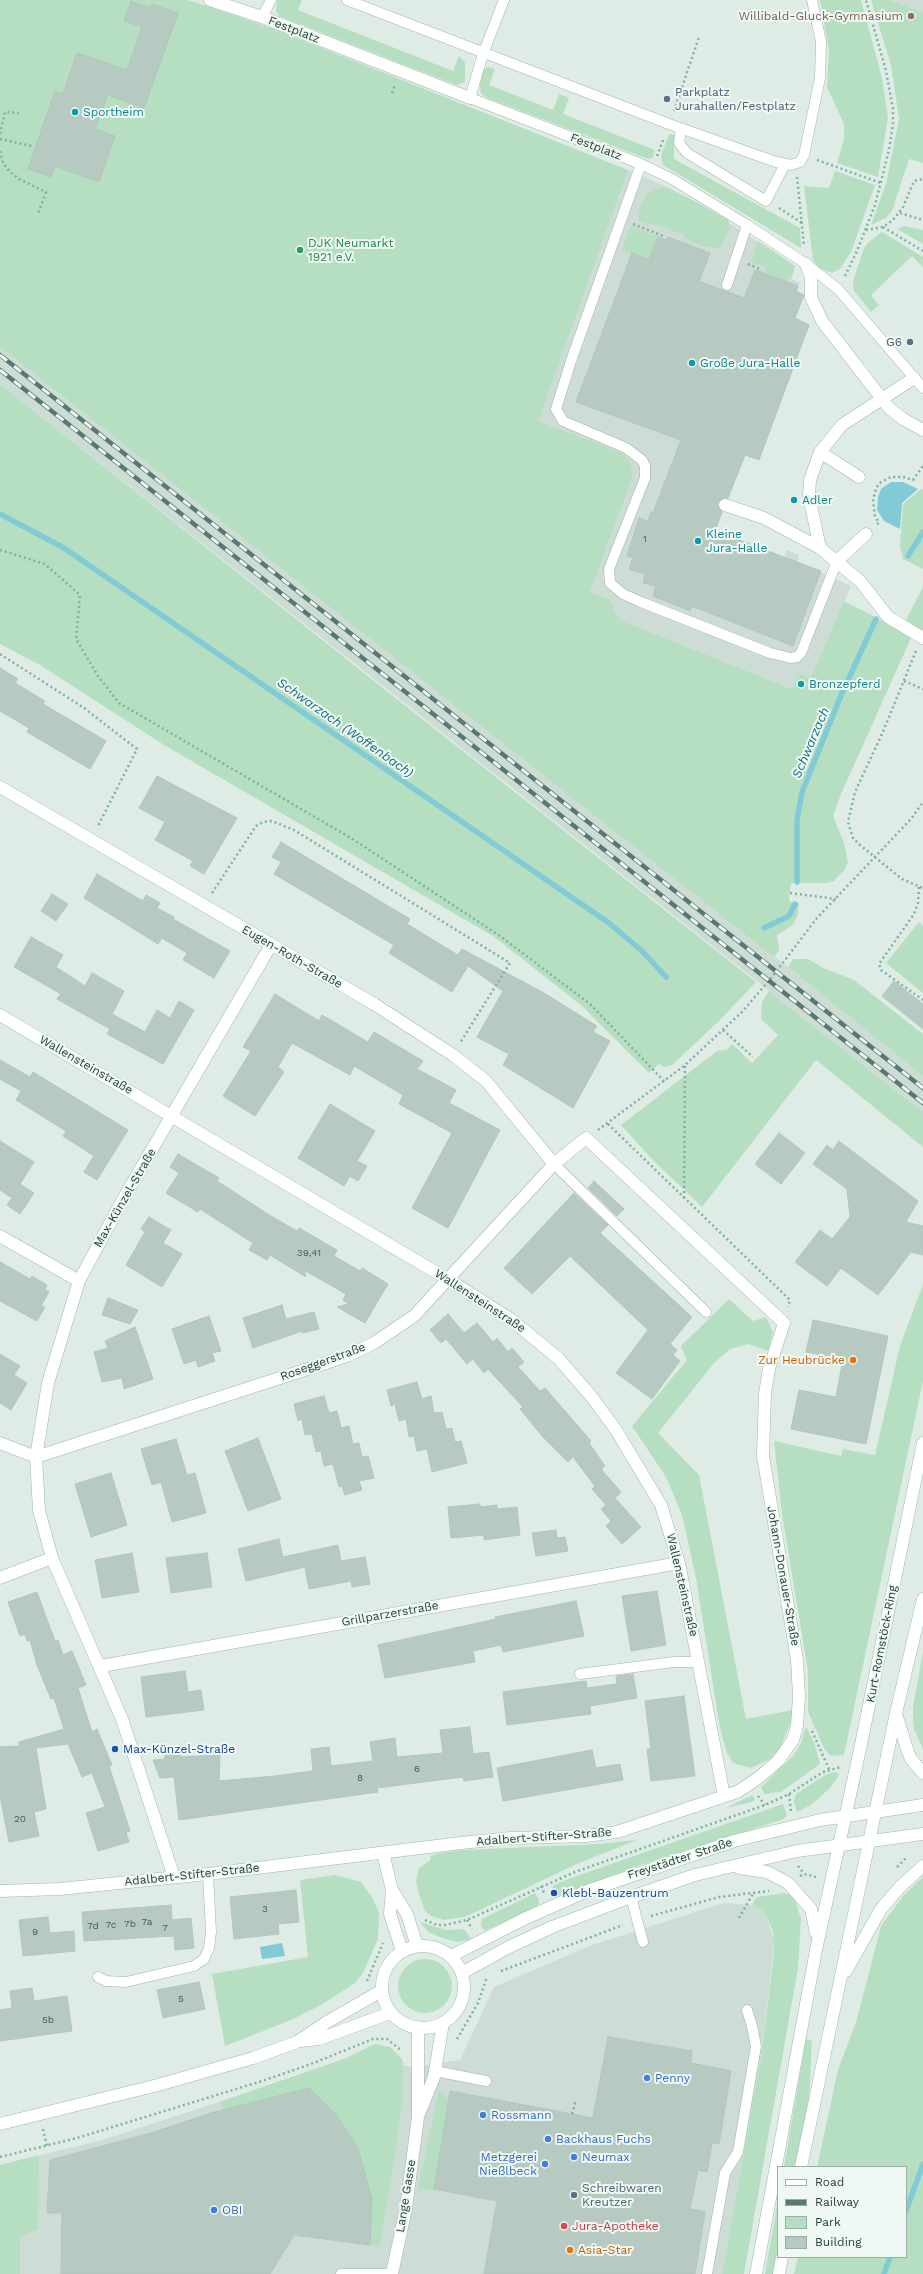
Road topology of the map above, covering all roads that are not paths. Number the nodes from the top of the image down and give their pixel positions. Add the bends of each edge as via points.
1 (210, 0) edge
2 (271, 0) edge
3 (346, 0) edge
4 (504, 0) edge
5 (812, 0) edge
6 (262, 17) junction
7 (483, 54) junction
8 (470, 98) junction
9 (681, 128) junction
10 (641, 164) junction
11 (790, 164) junction
12 (747, 225) junction
13 (806, 264) junction
14 (727, 286) dead end
15 (914, 378) junction
16 (923, 388) edge
17 (882, 398) junction
18 (923, 430) edge
19 (820, 452) junction
20 (859, 477) dead end
21 (725, 505) dead end
22 (866, 534) dead end
23 (820, 548) junction
24 (837, 561) junction
25 (922, 638) edge
26 (0, 787) edge
27 (271, 945) junction
28 (0, 1015) edge
29 (173, 1116) junction
30 (554, 1164) junction
31 (0, 1236) edge
32 (449, 1280) junction
33 (79, 1281) junction
34 (706, 1312) dead end
35 (784, 1323) joint
36 (0, 1443) edge
37 (923, 1443) edge
38 (36, 1457) junction
39 (52, 1558) junction
40 (679, 1562) junction
41 (0, 1578) edge
42 (923, 1598) edge
43 (698, 1662) junction
44 (101, 1666) junction
45 (580, 1674) dead end
46 (896, 1713) junction
47 (923, 1773) edge
48 (724, 1796) junction
49 (923, 1805) edge
50 (876, 1811) junction
51 (846, 1815) junction
52 (923, 1834) edge
53 (870, 1841) junction
54 (839, 1844) junction
55 (383, 1853) junction
56 (923, 1866) edge
57 (726, 1867) junction
58 (208, 1874) junction
59 (174, 1877) junction
60 (392, 1890) junction
61 (0, 1891) edge
62 (631, 1897) junction
63 (642, 1942) dead end
64 (417, 1946) junction
65 (816, 1950) junction
66 (402, 1951) junction
67 (451, 1956) junction
68 (462, 1973) junction
69 (98, 1977) dead end
70 (381, 1992) junction
71 (837, 1994) junction
72 (747, 2010) dead end
73 (390, 2013) junction
74 (444, 2023) junction
75 (418, 2027) junction
76 (297, 2042) junction
77 (435, 2071) junction
78 (486, 2081) dead end
79 (418, 2117) junction
80 (0, 2124) edge
81 (801, 2166) edge
82 (782, 2258) edge
83 (341, 2274) edge
84 (392, 2274) edge
85 (706, 2274) edge
86 (756, 2274) edge
87 (779, 2274) edge

1 - 6 street, Festplatz
2 - 6 lane
3 - 7 lane
4 - 7 lane
5 - 11 lane via 822,42 817,99 804,155 800,162
6 - 8 street, Festplatz
7 - 8 lane
7 - 9 lane
8 - 10 lane, Festplatz
9 - 11 lane
9 - 11 lane via 679,143 687,153 766,201
10 - 12 lane, Festplatz via 672,179
10 - 24 lane via 556,409 563,421 626,448 646,466 644,478 609,569 610,583 619,592 641,602 770,653 791,658 797,657 803,648
12 - 13 lane, Festplatz
12 - 14 lane
13 - 15 lane, Festplatz via 838,289
13 - 17 street via 811,277 811,297 822,321
15 - 16 lane, Festplatz
15 - 17 street
17 - 18 street via 903,419
17 - 19 street via 842,425
19 - 20 street
19 - 23 street via 810,480 809,496
21 - 23 street via 764,518
22 - 24 street
23 - 24 street
24 - 25 street via 860,581 888,617
26 - 27 street, Eugen-Roth-Straße
27 - 29 street
27 - 30 street, Eugen-Roth-Straße via 374,1004 453,1055 486,1081
28 - 29 street, Wallensteinstraße
29 - 32 street, Wallensteinstraße
29 - 33 street, Max-Künzel-Straße via 122,1201
30 - 32 street, Roseggerstraße
30 - 34 lane
30 - 35 street, Roseggerstraße via 586,1138
31 - 33 street
32 - 38 street, Roseggerstraße via 414,1316 349,1355
32 - 40 street, Wallensteinstraße via 534,1337 558,1358 591,1396 616,1430 652,1488 661,1505
33 - 38 street, Max-Künzel-Straße via 48,1383
35 - 48 street, Johann-Donauer-Straße via 769,1369 762,1430 766,1482 797,1660 800,1696 797,1726 793,1740 778,1761 749,1785
36 - 38 street
37 - 51 street, Kurt-Romstöck-Ring
38 - 39 street, Max-Künzel-Straße via 39,1510
39 - 41 street
39 - 44 street, Max-Künzel-Straße
40 - 43 street, Wallensteinstraße
40 - 44 street, Grillparzerstraße
42 - 46 street
43 - 45 lane via 674,1662
43 - 48 street, Wallensteinstraße
44 - 59 street, Max-Künzel-Straße via 122,1719
46 - 47 street via 911,1759
46 - 50 street
48 - 55 street, Adalbert-Stifter-Straße via 605,1834 511,1838
49 - 50 street, Freystädter Straße
50 - 51 street, Freystädter Straße
50 - 53 street
51 - 54 street, Kurt-Romstöck-Ring
51 - 67 street, Freystädter Straße via 734,1841 631,1875 550,1907
52 - 53 street, Freystädter Straße
53 - 54 street, Freystädter Straße
53 - 71 street
54 - 57 street, Freystädter Straße
54 - 65 street, Kurt-Romstöck-Ring
55 - 58 street, Adalbert-Stifter-Straße
55 - 60 street
56 - 71 street via 881,1909 858,1948
57 - 62 street, Freystädter Straße
57 - 65 street via 767,1872 788,1883 811,1909 816,1928
58 - 59 street, Adalbert-Stifter-Straße
58 - 69 lane via 211,1932 209,1948 204,1959 194,1966 126,1982 106,1981
59 - 61 street, Adalbert-Stifter-Straße
60 - 64 street via 407,1914
60 - 66 street via 390,1914
62 - 63 lane
62 - 68 street, Freystädter Straße via 530,1937
64 - 66 street
64 - 67 street via 436,1948
65 - 86 street
66 - 70 street via 385,1969
67 - 68 street
68 - 74 street via 464,1989 461,2004 453,2016
70 - 73 street
70 - 76 street
71 - 81 street
72 - 85 lane via 756,2046 738,2152 725,2173
73 - 75 street via 402,2022
73 - 76 street via 319,2038
74 - 75 street
74 - 77 street, Lange Gasse
75 - 79 street, Lange Gasse
76 - 80 street via 210,2071
77 - 78 lane
77 - 79 street, Lange Gasse
79 - 84 street, Lange Gasse via 406,2208
82 - 87 street
83 - 84 lane

